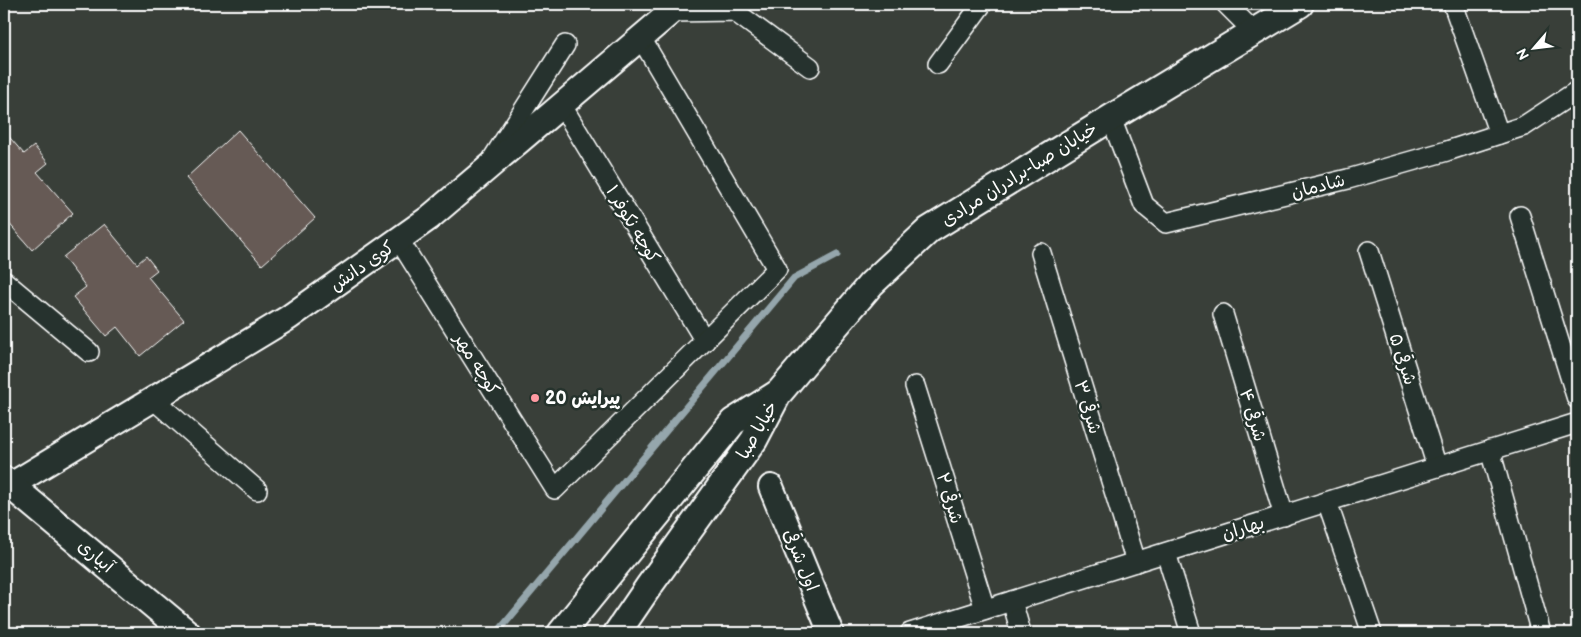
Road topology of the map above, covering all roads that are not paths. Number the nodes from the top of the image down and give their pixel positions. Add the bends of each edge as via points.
1 (982, 4) edge
2 (1226, 4) edge
3 (1300, 4) edge
4 (1453, 4) edge
5 (677, 8) edge
6 (1253, 32) junction
7 (641, 38) junction
8 (565, 45) dead end
9 (938, 64) dead end
10 (810, 67) dead end
11 (1577, 91) edge
12 (562, 106) junction
13 (1111, 118) junction
14 (1499, 134) junction
15 (484, 172) junction
16 (1520, 216) dead end
17 (399, 240) junction
18 (1369, 251) dead end
19 (1041, 253) dead end
20 (4, 281) edge
21 (1223, 314) dead end
22 (705, 342) junction
23 (89, 352) dead end
24 (915, 386) dead end
25 (778, 394) junction
26 (153, 400) junction
27 (1577, 400) edge
28 (1577, 423) edge
29 (1490, 450) junction
30 (1437, 467) junction
31 (7, 482) edge
32 (771, 487) dead end
33 (257, 490) dead end
34 (1327, 502) junction
35 (1284, 516) junction
36 (1166, 553) junction
37 (1136, 562) junction
38 (1012, 601) junction
39 (985, 609) junction
40 (187, 633) edge
41 (561, 633) edge
42 (617, 633) edge
43 (831, 633) edge
44 (910, 633) edge
45 (1021, 633) edge
46 (1191, 633) edge
47 (1372, 633) edge
48 (1542, 633) edge

1 - 9 street
2 - 6 street
3 - 6 main road, خیابان صبا-برادران مرادی
4 - 14 street
5 - 7 street, کوی دانش
5 - 10 street via 734,11
6 - 13 main road, خیابان صبا-برادران مرادی
7 - 12 street, کوی دانش
7 - 22 street via 777,269
8 - 15 street
11 - 14 street, شادمان via 1524,126
12 - 15 street, کوی دانش
12 - 22 street, کوچه نکوفر ۱
13 - 14 street, شادمان via 1144,205 1166,222 1348,179
13 - 25 main road, خیابان صبا-برادران مرادی via 929,230 871,284
15 - 17 street, کوی دانش
16 - 27 street
17 - 22 street, کوچه مهر via 555,488
17 - 26 street, کوی دانش via 288,318
18 - 30 street, ۵ شرقی
19 - 37 street, ۳ شرقی
20 - 23 street
21 - 35 street, ۴ شرقی
24 - 39 street, ۲ شرقی
25 - 41 main road, خیابا صبا via 733,422
25 - 42 main road, خیابا صبا via 754,440
26 - 31 street, کوی دانش
26 - 33 street
28 - 29 street, بهاران
29 - 30 street, بهاران
29 - 48 street
30 - 34 street, بهاران
31 - 40 main road, آبیاری
32 - 43 street, اول شرقی
34 - 35 street, بهاران
34 - 47 street
35 - 36 street, بهاران
36 - 37 street, بهاران
36 - 46 street
37 - 38 street, بهاران
38 - 39 street, بهاران
38 - 45 street
39 - 44 street, بهاران

